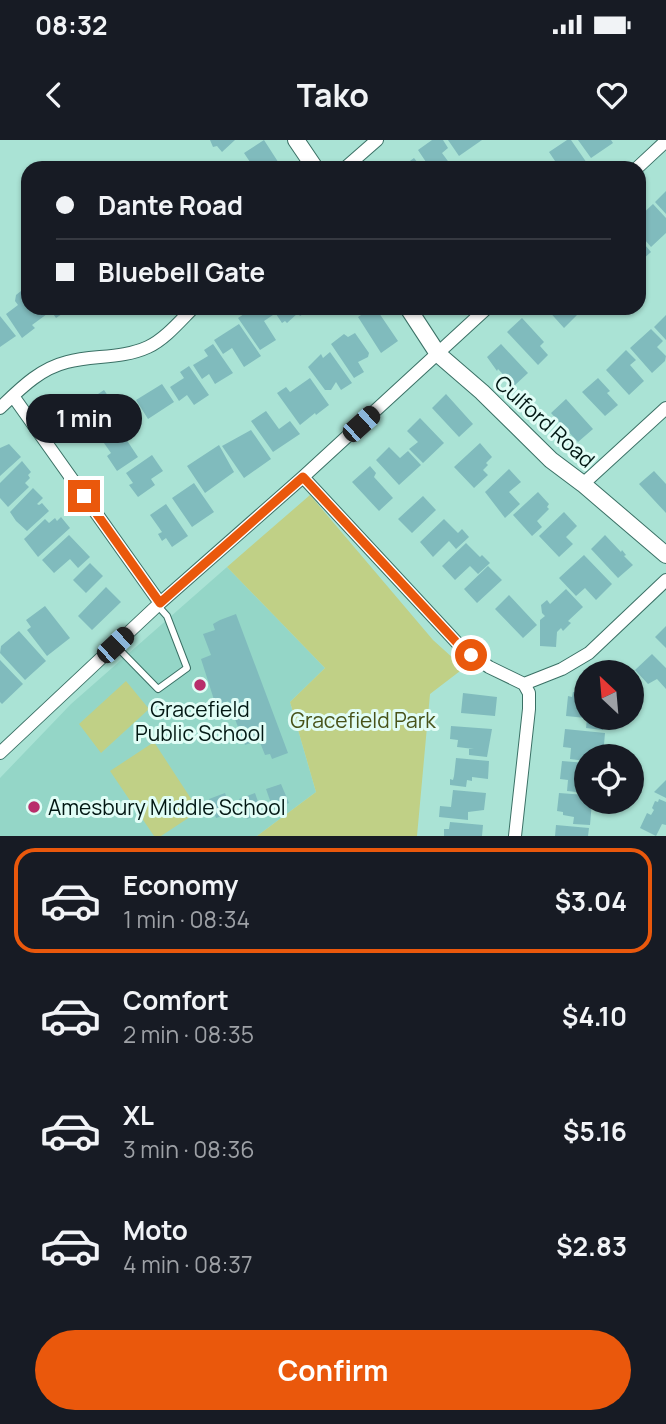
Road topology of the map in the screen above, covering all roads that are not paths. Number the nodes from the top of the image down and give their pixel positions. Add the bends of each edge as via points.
1 (296, 140) edge
2 (377, 140) edge
3 (666, 141) edge
4 (310, 161) edge
5 (353, 161) edge
6 (645, 161) edge
7 (185, 315) edge
8 (413, 315) edge
9 (480, 315) edge
10 (438, 354) junction
11 (13, 396) junction
12 (0, 408) edge
13 (666, 408) edge
14 (303, 477) junction
15 (583, 484) junction
16 (666, 555) edge
17 (666, 580) edge
18 (159, 604) junction
19 (115, 645) junction
20 (524, 684) junction
21 (0, 753) edge
22 (515, 836) edge

1 - 4 street
2 - 5 street
3 - 6 street
7 - 11 street via 149,347 48,368
8 - 10 street, Culford Road
9 - 10 street
10 - 14 street
10 - 15 street, Culford Road
11 - 12 street
11 - 18 street
13 - 15 street
14 - 18 street
14 - 20 street via 460,646
15 - 16 street, Culford Road
17 - 20 street via 589,653
18 - 19 street
18 - 19 lane via 187,668 158,689
19 - 21 street
20 - 22 street via 529,709

